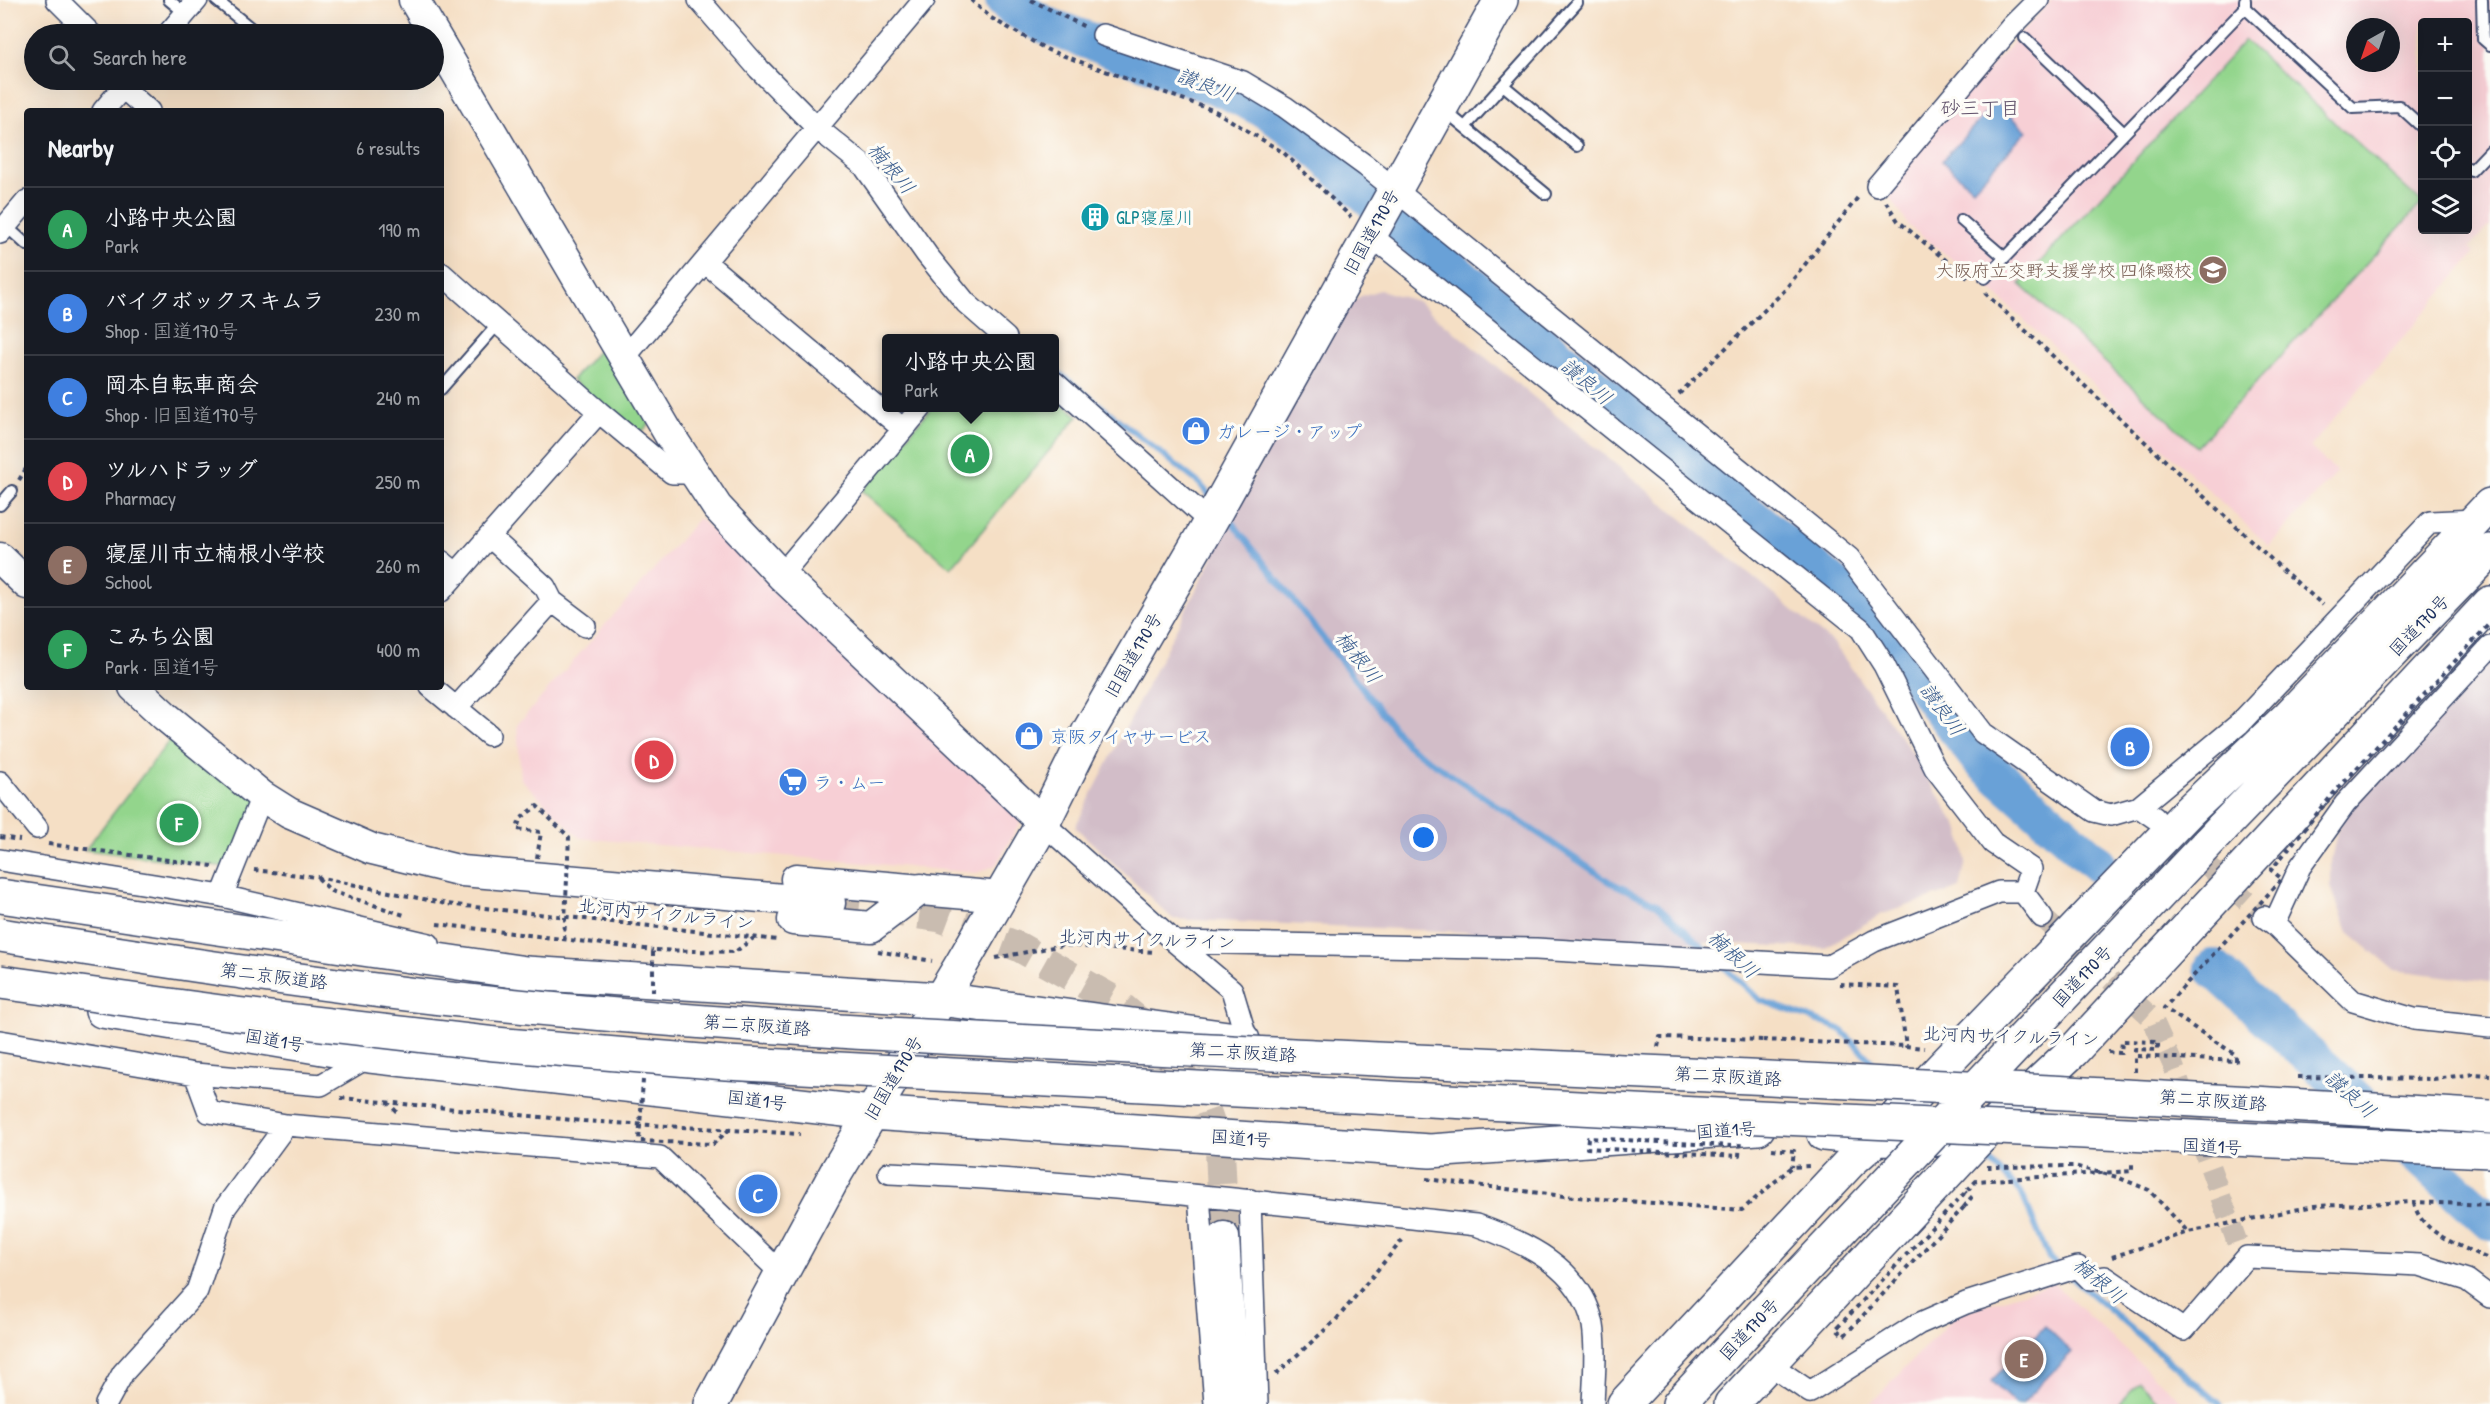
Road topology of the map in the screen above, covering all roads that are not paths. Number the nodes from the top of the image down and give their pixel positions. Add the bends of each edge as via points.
1 (57, 0) edge
2 (169, 0) edge
3 (216, 0) edge
4 (414, 0) edge
5 (699, 0) edge
6 (924, 0) edge
7 (1501, 0) edge
8 (2038, 0) edge
9 (2482, 0) edge
10 (1577, 3) dead end
11 (2245, 4) edge
12 (191, 7) edge
13 (81, 24) edge
14 (177, 24) edge
15 (246, 24) edge
16 (428, 24) edge
17 (1103, 35) road end
18 (2025, 38) dead end
19 (2490, 45) edge
20 (444, 51) edge
21 (1503, 85) junction
22 (120, 90) edge
23 (132, 90) edge
24 (105, 108) edge
25 (147, 108) edge
26 (1453, 117) junction
27 (2421, 126) edge
28 (817, 128) junction
29 (2124, 133) junction
30 (1577, 146) dead end
31 (2490, 151) edge
32 (2472, 170) edge
33 (1877, 186) road end
34 (1393, 192) junction
35 (1546, 194) dead end
36 (24, 204) edge
37 (1961, 220) dead end
38 (4, 223) edge
39 (1371, 231) junction
40 (24, 242) edge
41 (2004, 257) junction
42 (705, 262) junction
43 (444, 276) edge
44 (1985, 278) dead end
45 (498, 324) junction
46 (992, 334) edge
47 (624, 358) junction
48 (444, 386) edge
49 (1059, 386) edge
50 (882, 411) edge
51 (599, 412) junction
52 (883, 412) edge
53 (918, 412) edge
54 (903, 429) junction
55 (694, 473) junction
56 (12, 490) dead end
57 (0, 505) edge
58 (2483, 513) edge
59 (1210, 522) junction
60 (490, 537) junction
61 (2490, 551) edge
62 (0, 558) edge
63 (449, 567) edge
64 (781, 575) junction
65 (24, 581) edge
66 (444, 582) edge
67 (552, 601) junction
68 (2490, 603) edge
69 (585, 626) dead end
70 (2490, 647) edge
71 (137, 690) edge
72 (435, 690) edge
73 (456, 708) junction
74 (489, 735) dead end
75 (0, 782) edge
76 (262, 796) junction
77 (309, 822) junction
78 (1043, 823) junction
79 (34, 837) road end
80 (0, 860) edge
81 (921, 889) junction
82 (2023, 892) junction
83 (0, 896) edge
84 (222, 896) junction
85 (1000, 897) junction
86 (831, 903) tunnel mouth
87 (2042, 917) tunnel mouth
88 (0, 935) edge
89 (1182, 948) junction
90 (526, 973) junction
91 (0, 981) edge
92 (0, 994) edge
93 (940, 999) junction
94 (2486, 1022) edge
95 (1247, 1040) junction
96 (0, 1041) edge
97 (370, 1056) junction
98 (195, 1074) junction
99 (1925, 1085) junction
100 (2034, 1088) junction
101 (2490, 1103) edge
102 (871, 1113) junction
103 (2490, 1117) edge
104 (286, 1125) junction
105 (1876, 1139) junction
106 (1977, 1141) junction
107 (2490, 1151) edge
108 (2490, 1160) edge
109 (889, 1173) dead end
110 (1199, 1196) junction
111 (1250, 1200) junction
112 (1224, 1237) tunnel mouth
113 (782, 1274) junction
114 (2490, 1297) edge
115 (1769, 1364) junction
116 (115, 1400) edge
117 (1249, 1400) edge
118 (711, 1404) edge
119 (1215, 1404) edge
120 (1593, 1404) edge
121 (1624, 1404) edge
122 (1679, 1404) edge
123 (1731, 1404) edge

1 - 13 street
2 - 12 lane
3 - 15 lane
4 - 16 street
5 - 28 street
6 - 28 street
7 - 26 highway, 旧国道170号
8 - 33 street
9 - 19 lane via 2483,39
10 - 21 lane
11 - 27 lane via 2354,108 2399,106
11 - 29 lane
12 - 14 street
17 - 34 street via 1243,82 1285,107
18 - 29 lane
20 - 47 street
21 - 26 lane
21 - 30 lane
22 - 24 street
23 - 25 street
26 - 34 highway, 旧国道170号
26 - 35 lane
28 - 42 street
28 - 46 street via 864,166 927,255
29 - 41 lane
31 - 32 lane
34 - 39 highway, 旧国道170号
34 - 58 street via 1849,558 1983,733 2094,811 2111,815 2147,812 2239,724 2430,522
36 - 38 street
37 - 41 lane
38 - 40 lane
39 - 59 highway, 旧国道170号
39 - 82 street via 1861,629 1884,664 1935,768 1993,843 2031,869
41 - 44 lane
42 - 47 street
42 - 50 street
43 - 45 street
45 - 48 lane
45 - 51 street
47 - 55 street
49 - 59 street
51 - 55 street via 672,473
51 - 60 street
52 - 54 street
53 - 54 street
54 - 64 street
55 - 64 street via 717,507
56 - 57 lane
58 - 99 highway
59 - 78 highway, 旧国道170号 via 1089,731
60 - 63 street
60 - 67 street via 545,587
61 - 122 highway, 国道170号, bridge via 2221,829
62 - 65 street
63 - 66 street
64 - 78 street
67 - 69 street
67 - 73 street
68 - 100 highway via 2073,1051
70 - 94 street via 2345,804 2300,867 2269,920 2352,1001 2414,1019
71 - 76 street
72 - 73 street
73 - 74 street
75 - 79 street
76 - 77 street
76 - 84 street
77 - 81 street via 339,818 393,836 465,851
77 - 81 street via 354,857 429,884 476,892 871,927
77 - 86 street via 372,849 462,871
78 - 85 highway, 旧国道170号
78 - 89 street
80 - 84 street
81 - 85 street
82 - 87 street
82 - 89 street via 1999,892 1874,941 1829,966 1536,949
83 - 90 highway
84 - 90 street via 436,946
85 - 93 highway, 旧国道170号
88 - 103 highway, 第二京阪道路, bridge via 253,974 496,1004 728,1023 960,1038 2141,1095
89 - 95 street via 1232,990
90 - 93 highway
91 - 107 highway, 第二京阪道路, bridge via 495,1044 726,1063
92 - 97 highway, 国道1号
93 - 95 highway
93 - 102 highway, 旧国道170号
95 - 99 highway
96 - 98 street
97 - 98 street via 321,1085
97 - 102 highway, 国道1号
98 - 104 street via 209,1112
99 - 100 highway
99 - 105 highway
100 - 101 highway
100 - 106 highway
102 - 105 highway, 国道1号 via 1430,1150 1767,1128
102 - 113 highway, 旧国道170号
104 - 113 street via 660,1157
104 - 116 street via 225,1208 197,1291 123,1373
105 - 106 highway, 国道1号
105 - 121 highway
106 - 108 highway, 国道1号 via 2160,1143
106 - 115 highway
109 - 110 street
110 - 111 street
110 - 119 street
111 - 117 street
111 - 120 street via 1476,1225 1511,1237 1546,1256 1584,1300 1593,1325
112 - 117 street
113 - 118 highway, 旧国道170号
114 - 115 street via 2467,1280 2420,1264 2242,1249 2184,1330 2105,1277 2091,1280 2078,1267 1966,1303 1918,1324 1810,1392
115 - 123 highway

